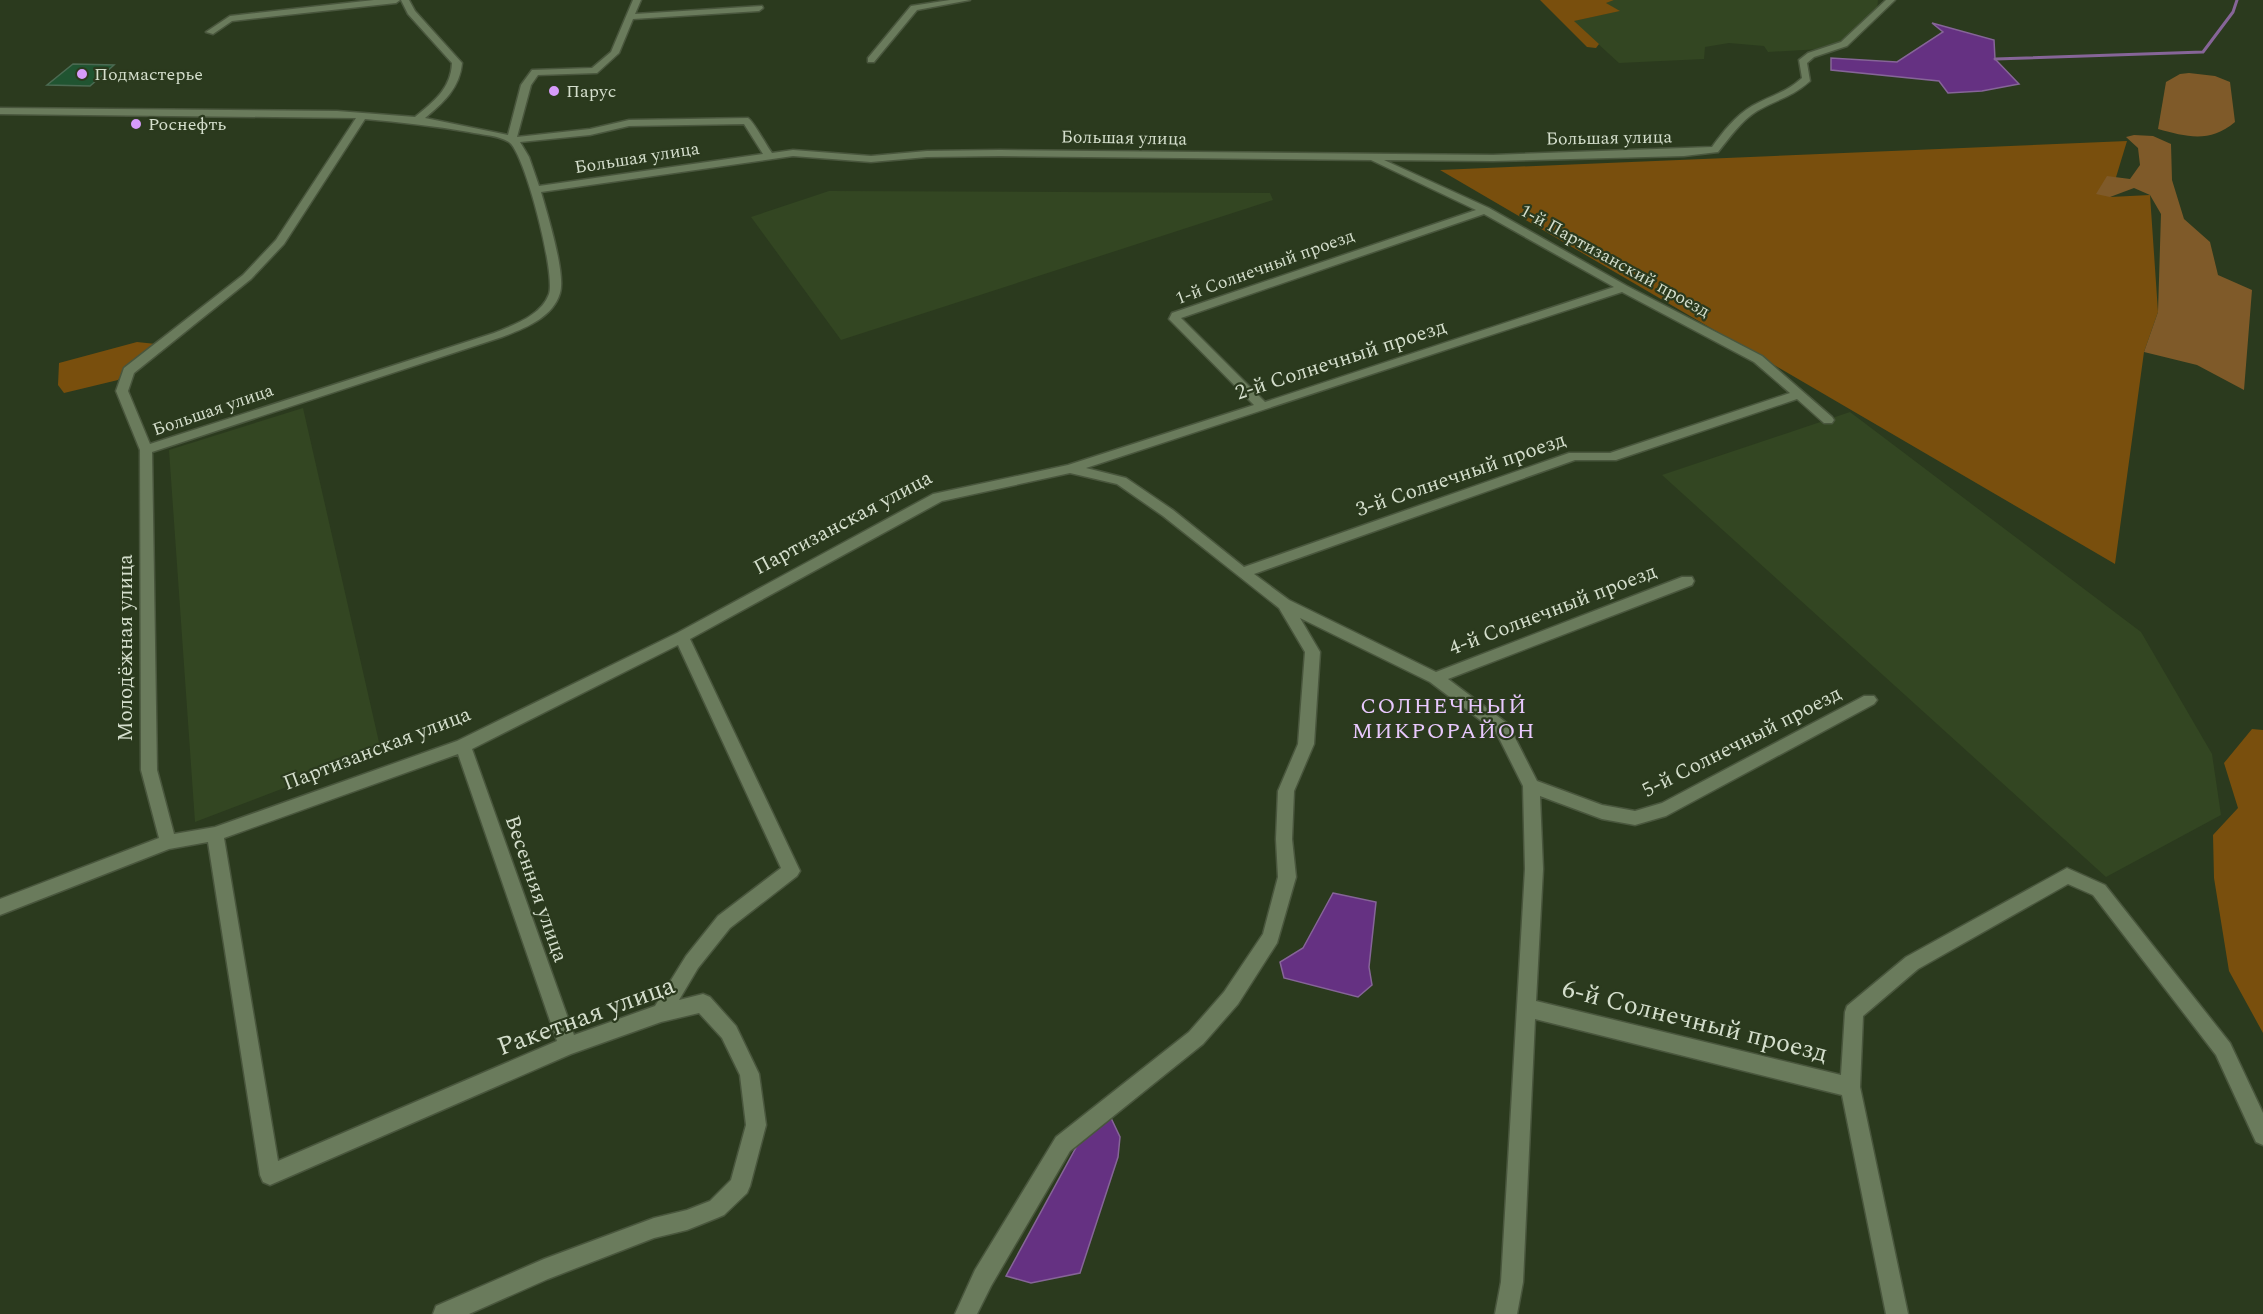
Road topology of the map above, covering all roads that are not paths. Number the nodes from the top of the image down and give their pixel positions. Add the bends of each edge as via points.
1 (396, 0) edge
2 (405, 0) edge
3 (636, 0) edge
4 (966, 0) edge
5 (1891, 0) edge
6 (759, 8) dead end
7 (630, 16) junction
8 (210, 32) dead end
9 (871, 60) dead end
10 (0, 111) edge
11 (363, 115) junction
12 (417, 120) junction
13 (512, 140) junction
14 (768, 155) junction
15 (1370, 158) junction
16 (536, 190) junction
17 (1485, 210) junction
18 (1623, 288) junction
19 (1797, 395) junction
20 (1262, 406) junction
21 (1828, 420) dead end
22 (146, 450) junction
23 (1070, 469) junction
24 (1242, 573) junction
25 (1688, 581) dead end
26 (1284, 604) junction
27 (682, 637) junction
28 (1434, 678) junction
29 (1869, 700) dead end
30 (463, 746) junction
31 (1530, 786) junction
32 (215, 834) junction
33 (168, 842) junction
34 (0, 906) edge
35 (1527, 1008) junction
36 (661, 1013) junction
37 (568, 1046) junction
38 (1850, 1087) junction
39 (2263, 1135) edge
40 (444, 1314) edge
41 (966, 1314) edge
42 (1506, 1314) edge
43 (1897, 1314) edge

1 - 8 street via 230,19
2 - 12 street via 411,12 458,63 453,84
3 - 7 street
4 - 9 street via 914,8
5 - 15 street, Большая улица via 1844,44 1802,62 1807,79 1792,92 1754,109 1731,128 1714,150
6 - 7 street
7 - 13 street via 615,53 594,71 535,72 526,86
10 - 11 street
11 - 12 street
11 - 22 street via 280,242 247,277 128,371 122,391
12 - 13 street
13 - 14 street via 590,132 629,123 748,121
13 - 16 street, Большая улица via 521,148
14 - 15 street, Большая улица via 871,159 1000,153
14 - 16 street, Большая улица
15 - 17 street, 1-й Партизанский проезд
16 - 22 street, Большая улица via 557,290 547,308 531,320 498,335
17 - 18 street, 1-й Партизанский проезд
17 - 20 street, 1-й Солнечный проезд via 1176,315 1174,319
18 - 19 street, 1-й Партизанский проезд via 1758,359
18 - 20 street, 2-й Солнечный проезд
19 - 21 street, 1-й Партизанский проезд
19 - 24 street, 3-й Солнечный проезд via 1611,457 1574,456
20 - 23 street, 2-й Солнечный проезд
22 - 33 street, Молодёжная улица via 149,770
23 - 24 street, Партизанская улица via 1121,481
23 - 27 street, Партизанская улица via 938,497
24 - 26 street, Партизанская улица
25 - 28 street, 4-й Солнечный проезд
26 - 28 street
26 - 41 street, Партизанская улица via 1313,652 1305,744 1286,791 1287,878 1271,937 1231,998 1196,1038 1063,1144 983,1278
27 - 30 street, Партизанская улица
27 - 36 street via 791,871 724,922 692,962
28 - 31 street via 1502,728
29 - 31 street, 5-й Солнечный проезд via 1666,809 1635,818 1602,812
30 - 32 street, Партизанская улица
30 - 37 street, Весенняя улица
31 - 35 street via 1534,869
32 - 33 street, Партизанская улица
32 - 37 street, Ракетная улица via 270,1175
33 - 34 street, Партизанская улица
35 - 38 street, 6-й Солнечный проезд
35 - 42 street via 1512,1282
36 - 37 street, Ракетная улица
36 - 40 street, Ракетная улица via 704,1002 729,1032 749,1074 756,1125 741,1186 717,1208 544,1270
38 - 39 street via 1854,1012 1912,963 2067,876 2099,890 2223,1048
38 - 43 street

